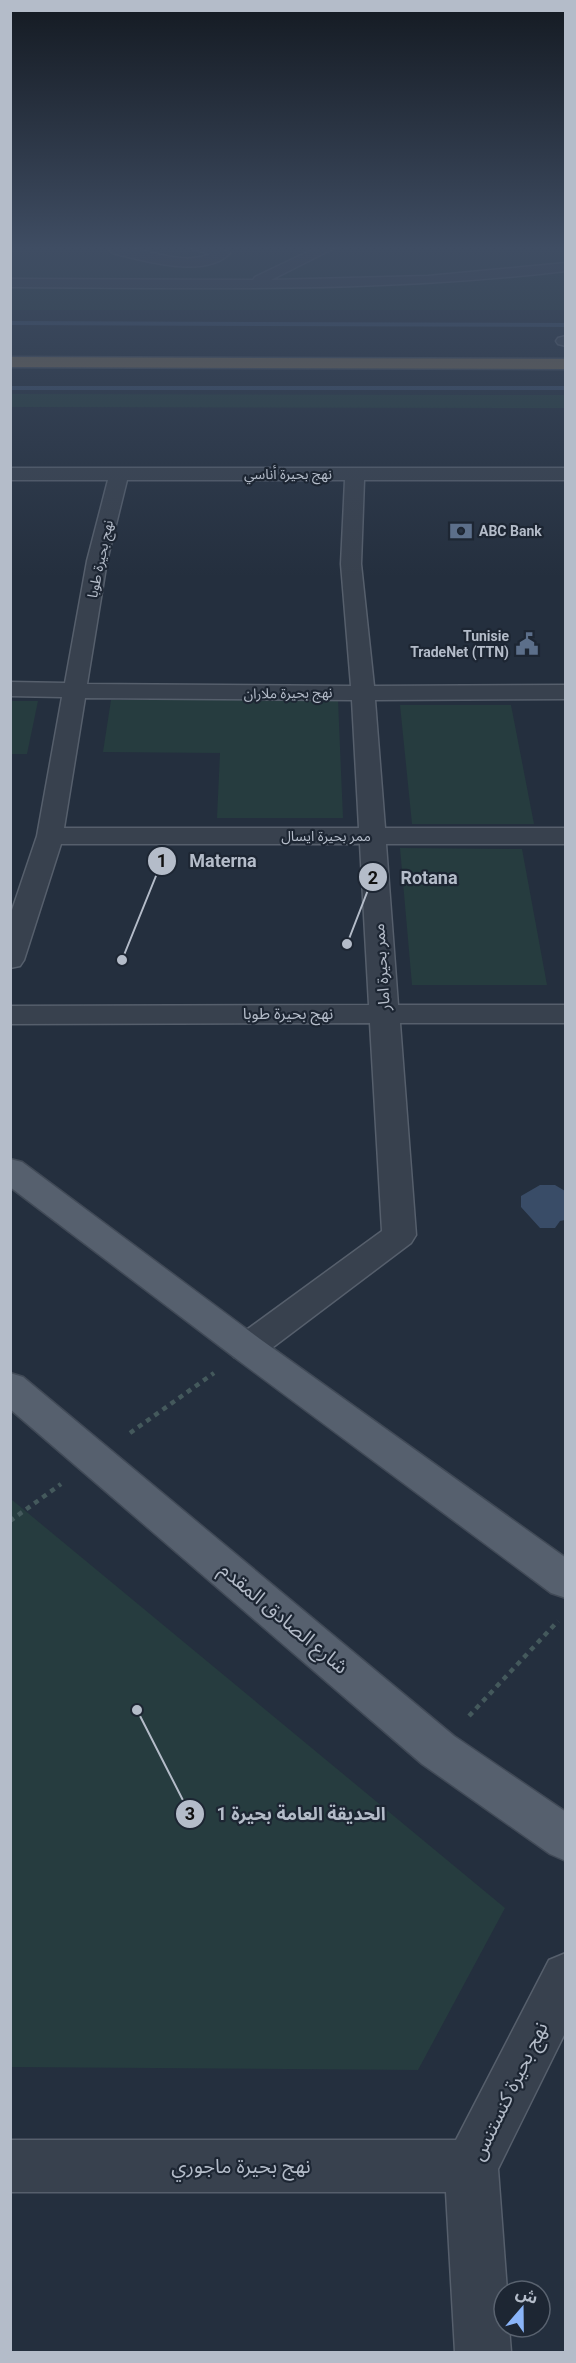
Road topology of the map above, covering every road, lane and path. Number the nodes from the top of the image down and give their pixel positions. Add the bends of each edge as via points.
1 (10, 362) edge
2 (566, 364) edge
3 (10, 474) edge
4 (119, 474) junction
5 (354, 474) junction
6 (566, 474) edge
7 (10, 689) edge
8 (76, 690) junction
9 (362, 692) junction
10 (566, 692) edge
11 (50, 836) junction
12 (371, 836) junction
13 (566, 836) edge
14 (10, 960) edge
15 (384, 1013) junction
16 (566, 1014) edge
17 (10, 1015) edge
18 (10, 1170) edge
19 (247, 1348) junction
20 (10, 1387) edge
21 (566, 1581) edge
22 (561, 1617) dead end
23 (438, 1749) junction
24 (566, 1839) edge
25 (566, 1977) edge
26 (10, 2166) edge
27 (471, 2166) junction
28 (483, 2352) edge

1 - 2 highway
3 - 4 street, نهج بحيرة أناسي
4 - 5 street, نهج بحيرة أناسي
4 - 8 street, نهج بحيرة طوبا via 97,561
5 - 6 street, نهج بحيرة أناسي
5 - 9 street, ممر بحيرة امار via 351,564
7 - 8 street, نهج بحيرة ملاران
8 - 9 street, نهج بحيرة ملاران
8 - 11 street, نهج بحيرة طوبا
9 - 10 street, نهج بحيرة ملاران
9 - 12 street, ممر بحيرة امار
11 - 12 street, ممر بحيرة ايسال
11 - 14 street, نهج بحيرة طوبا
12 - 13 street, ممر بحيرة ايسال
12 - 15 street, ممر بحيرة امار
15 - 16 street, نهج بحيرة طوبا
15 - 17 street, نهج بحيرة طوبا
15 - 19 street, ممر بحيرة امار via 399,1235
18 - 19 main road
19 - 21 main road
20 - 23 main road, شارع الصادق المقدم
22 - 23 path
23 - 24 main road, شارع الصادق المقدم
25 - 27 street, نهج بحيرة كنستنس
26 - 27 street, نهج بحيرة ماجوري
27 - 28 street, نهج بحيرة كنستنس

